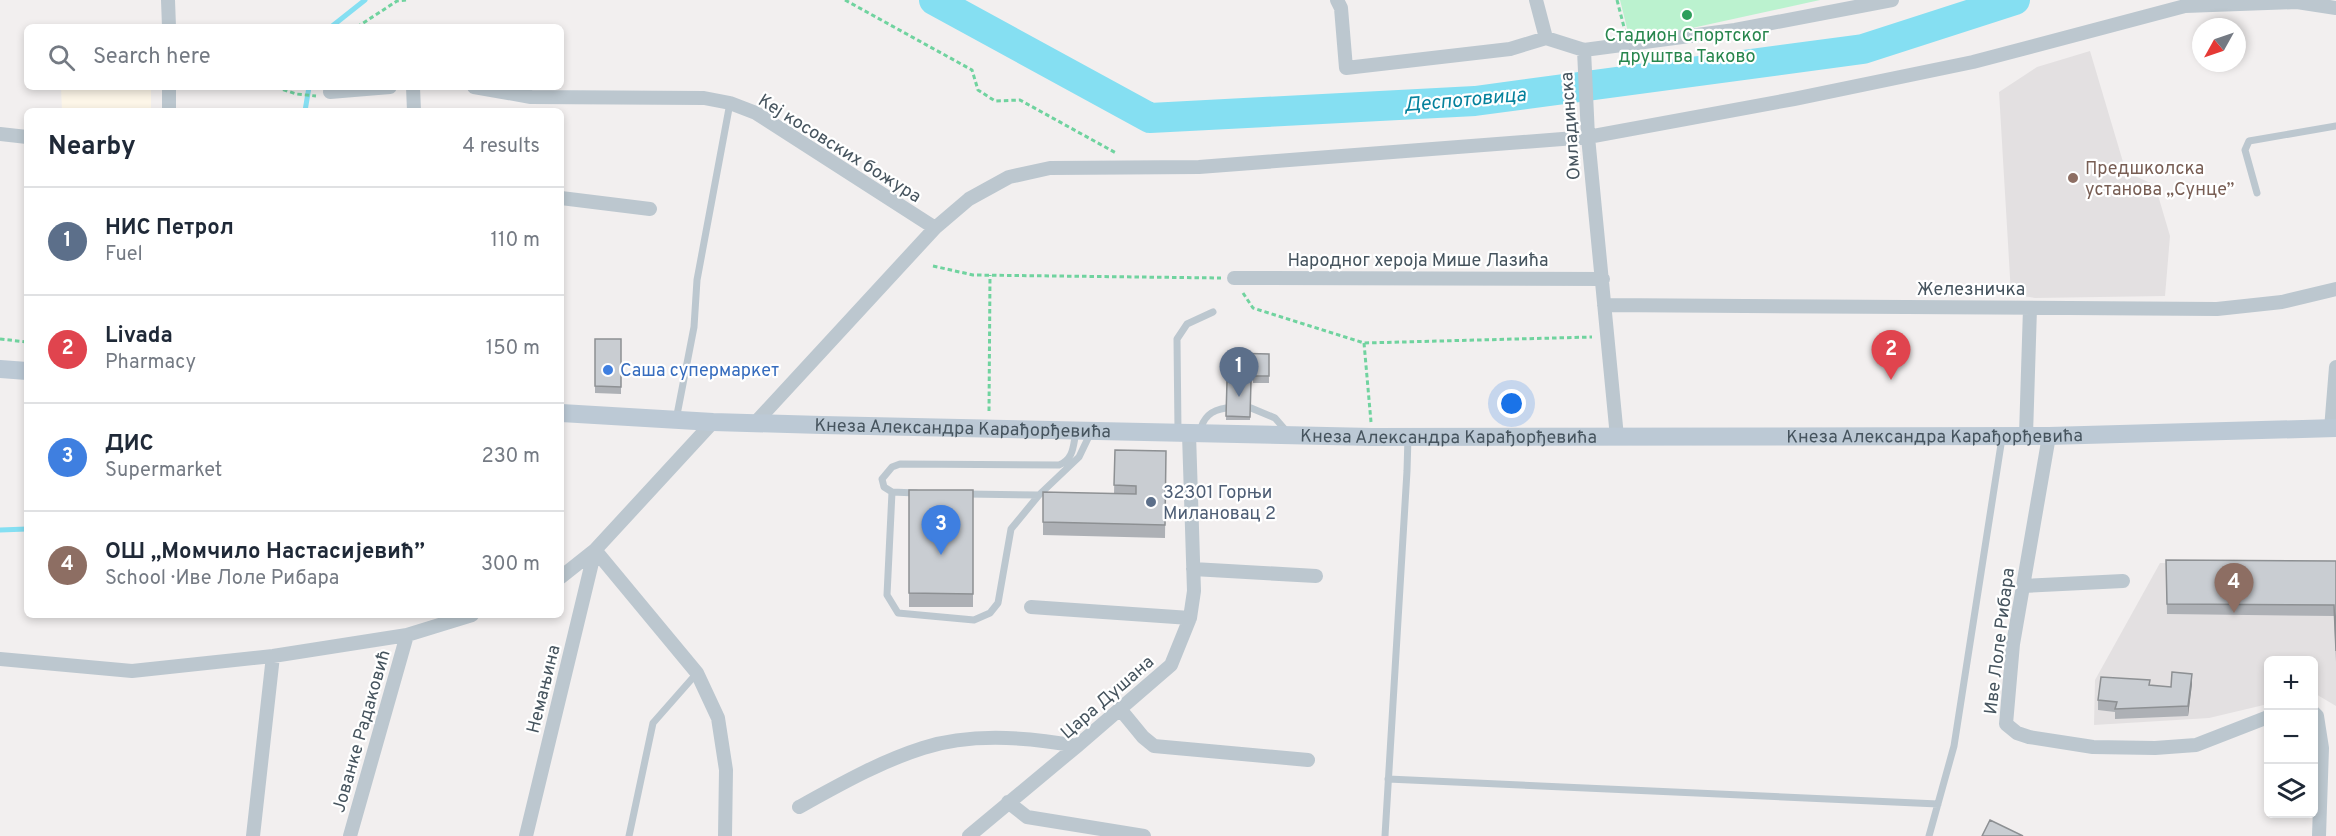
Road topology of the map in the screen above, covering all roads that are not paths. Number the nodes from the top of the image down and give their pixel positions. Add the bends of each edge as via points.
1 (1337, 0) edge
2 (1536, 0) edge
3 (1892, 0) edge
4 (168, 6) edge
5 (2336, 8) edge
6 (168, 24) edge
7 (1545, 38) junction
8 (1583, 56) junction
9 (169, 90) edge
10 (354, 90) edge
11 (413, 90) edge
12 (491, 90) edge
13 (330, 92) dead end
14 (730, 103) junction
15 (169, 108) edge
16 (414, 108) edge
17 (2336, 126) edge
18 (0, 134) edge
19 (24, 136) edge
20 (1588, 137) junction
21 (2257, 193) dead end
22 (564, 198) edge
23 (650, 209) dead end
24 (935, 228) junction
25 (1234, 278) road end
26 (1603, 279) junction
27 (2336, 290) edge
28 (1604, 305) junction
29 (2030, 308) junction
30 (1213, 312) dead end
31 (2336, 367) edge
32 (0, 369) edge
33 (24, 371) edge
34 (1226, 408) edge
35 (1251, 408) edge
36 (564, 413) edge
37 (676, 420) junction
38 (713, 422) junction
39 (756, 422) junction
40 (2333, 428) edge
41 (1083, 432) junction
42 (1189, 434) junction
43 (1289, 435) junction
44 (2002, 435) junction
45 (2026, 435) junction
46 (2049, 436) junction
47 (1408, 437) junction
48 (1617, 437) junction
49 (892, 492) junction
50 (922, 493) edge
51 (957, 494) edge
52 (1039, 495) junction
53 (595, 550) junction
54 (1193, 569) junction
55 (564, 575) edge
56 (1316, 576) dead end
57 (2123, 581) dead end
58 (2023, 586) junction
59 (1031, 607) dead end
60 (462, 618) edge
61 (1190, 618) junction
62 (407, 635) junction
63 (273, 656) junction
64 (0, 659) edge
65 (697, 673) junction
66 (1120, 709) junction
67 (2264, 719) edge
68 (2318, 722) edge
69 (1077, 746) junction
70 (1308, 760) dead end
71 (1388, 779) junction
72 (1008, 802) junction
73 (1938, 804) junction
74 (799, 807) dead end
75 (253, 836) edge
76 (350, 836) edge
77 (526, 836) edge
78 (629, 836) edge
79 (726, 836) edge
80 (969, 836) edge
81 (1144, 836) edge
82 (1385, 836) edge
83 (1929, 836) edge
84 (2319, 836) edge

1 - 7 street via 1346,68 1509,49
2 - 7 street
3 - 8 street via 1735,30 1628,44
4 - 6 street
5 - 20 street via 2297,2 2185,6 1973,62
7 - 8 street, Омладинска
8 - 20 street, Омладинска
9 - 15 street
10 - 13 street
11 - 16 street
12 - 14 street, Кеј косовских божура via 531,97 704,98
14 - 24 street, Кеј косовских божура via 756,112
14 - 37 lane via 696,280 694,327
17 - 21 lane via 2248,141 2245,150
18 - 19 street
20 - 24 street via 1199,167 1050,168 1009,177 969,199
20 - 26 street, Омладинска
22 - 23 street
24 - 39 street
25 - 26 street, Народног хероја Мише Лазића
26 - 28 street, Омладинска
27 - 29 street, Железничка via 2282,302 2217,309
28 - 29 street, Железничка
28 - 48 street, Омладинска
29 - 45 street
30 - 42 lane via 1187,324 1177,339
31 - 40 street
32 - 33 street
34 - 42 lane via 1216,409
35 - 43 lane via 1275,418
36 - 37 street, Кнеза Александра Карађорђевића
37 - 38 street, Кнеза Александра Карађорђевића
38 - 39 street, Кнеза Александра Карађорђевића
38 - 53 street
39 - 41 street, Кнеза Александра Карађорђевића
40 - 46 street, Кнеза Александра Карађорђевића
41 - 42 street, Кнеза Александра Карађорђевића
41 - 49 lane via 1067,462 1059,465 900,464 882,479 884,487
41 - 52 lane via 1079,457
42 - 43 street, Кнеза Александра Карађорђевића
42 - 54 street, Цара Душана
43 - 47 street, Кнеза Александра Карађорђевића
44 - 45 street, Кнеза Александра Карађорђевића
44 - 48 street, Кнеза Александра Карађорђевића
44 - 73 lane via 1954,746
45 - 46 street, Кнеза Александра Карађорђевића
46 - 58 street, Иве Лоле Рибара
47 - 48 street, Кнеза Александра Карађорђевића
47 - 71 lane
49 - 50 lane
49 - 52 lane via 887,595 892,606 898,614 974,620 990,613 998,603 1011,529
51 - 52 lane
53 - 55 street
53 - 65 street
53 - 77 street, Немањина
54 - 56 street
54 - 61 street, Цара Душана
57 - 58 street
58 - 67 street, Иве Лоле Рибара via 2006,724 2017,733 2093,747 2155,748 2196,745
59 - 61 street
60 - 62 street
61 - 66 street, Цара Душана via 1171,665
62 - 63 street
62 - 76 street, Јованке Радаковић
63 - 64 street via 132,671
63 - 75 street
65 - 78 lane via 653,723
65 - 79 street via 718,718 726,770
66 - 69 street, Цара Душана
66 - 70 street via 1154,746
68 - 84 street via 2322,748
69 - 72 street, Цара Душана
69 - 74 street via 1038,739 960,740 924,748 859,774
71 - 73 lane
71 - 82 lane
72 - 80 street, Цара Душана
72 - 81 street via 1027,817
73 - 83 lane

